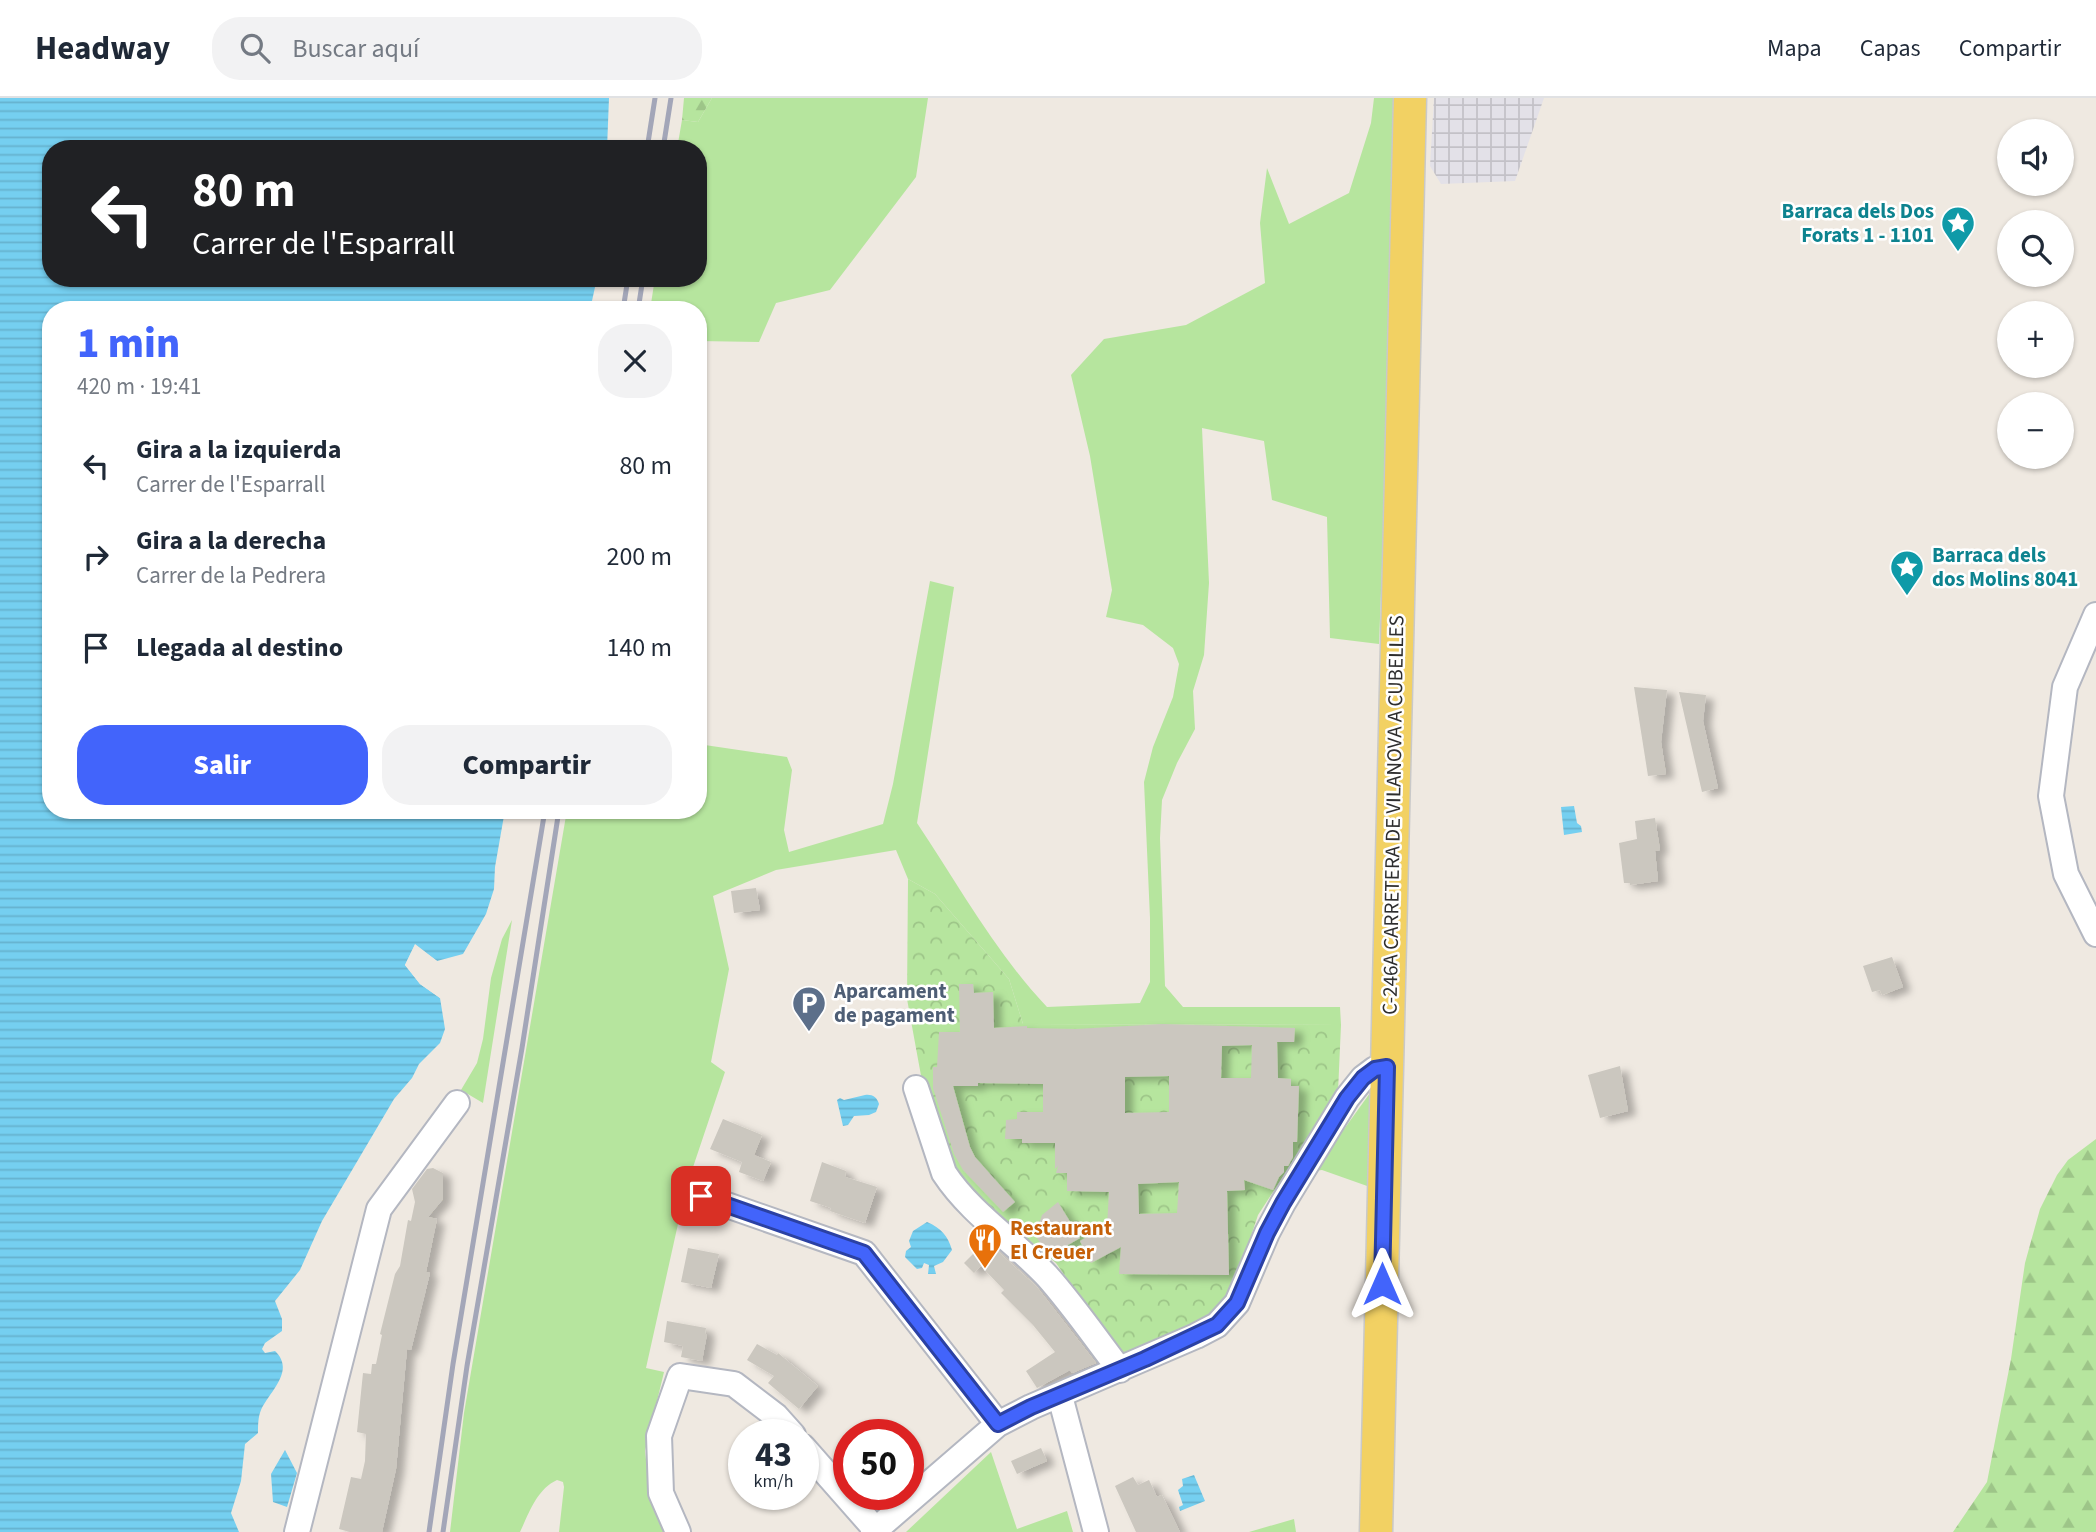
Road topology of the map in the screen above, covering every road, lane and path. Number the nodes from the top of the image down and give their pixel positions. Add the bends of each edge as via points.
1 (1410, 98) edge
2 (2096, 615) edge
3 (2096, 934) edge
4 (1387, 1067) junction
5 (916, 1088) dead end
6 (457, 1103) dead end
7 (701, 1196) dead end
8 (1120, 1370) junction
9 (1060, 1396) junction
10 (779, 1419) edge
11 (998, 1424) junction
12 (819, 1466) edge
13 (874, 1531) edge
14 (297, 1532) edge
15 (678, 1532) edge
16 (1096, 1532) edge
17 (1376, 1532) edge

1 - 4 main road, C-246A CARRETERA DE VILANOVA A CUBELLES
2 - 3 street via 2065,687 2051,796 2066,874
4 - 8 street via 1363,1078 1347,1098 1283,1203 1229,1314 1196,1336
4 - 17 main road, C-246A CARRETERA DE VILANOVA A CUBELLES
5 - 8 street via 952,1185 1046,1276
6 - 14 street via 379,1209
7 - 11 street via 864,1253
8 - 9 street
9 - 11 street
9 - 16 street
10 - 15 street via 734,1384 680,1376 659,1436 661,1493
11 - 13 street
12 - 13 street

